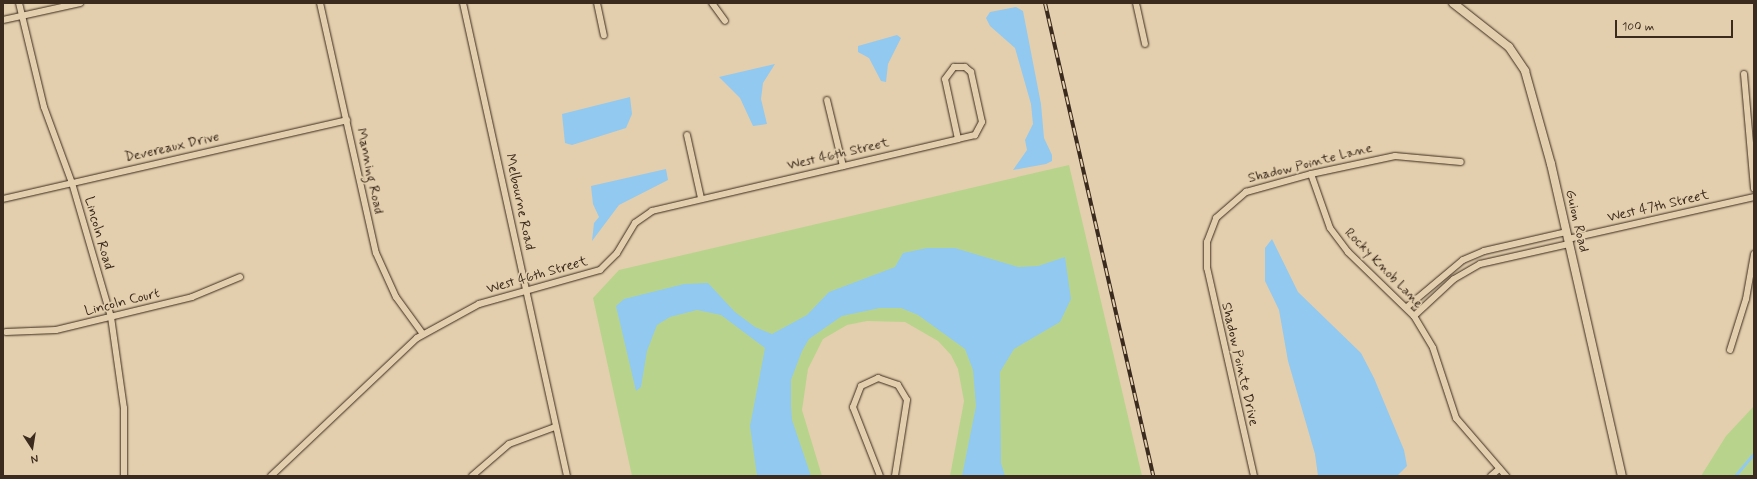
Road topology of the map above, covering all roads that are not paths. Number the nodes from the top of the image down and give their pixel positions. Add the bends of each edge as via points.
1 (19, 3) edge
2 (80, 3) edge
3 (320, 3) edge
4 (463, 3) edge
5 (596, 3) edge
6 (712, 3) edge
7 (1136, 3) edge
8 (1454, 3) edge
9 (22, 16) junction
10 (3, 20) edge
11 (725, 21) dead end
12 (604, 35) dead end
13 (1145, 44) dead end
14 (1744, 74) dead end
15 (827, 100) dead end
16 (346, 120) junction
17 (687, 135) dead end
18 (958, 139) junction
19 (1461, 162) dead end
20 (844, 166) junction
21 (1311, 174) junction
22 (72, 183) junction
23 (1754, 189) edge
24 (1754, 197) edge
25 (701, 198) junction
26 (3, 199) edge
27 (1568, 238) junction
28 (1754, 254) edge
29 (1206, 258) joint
30 (240, 277) dead end
31 (526, 291) junction
32 (1407, 307) junction
33 (1414, 316) junction
34 (111, 317) junction
35 (6, 332) dead end
36 (423, 334) junction
37 (1730, 350) dead end
38 (556, 428) junction
39 (1499, 469) junction
40 (124, 476) edge
41 (271, 476) edge
42 (472, 476) edge
43 (567, 476) edge
44 (880, 476) edge
45 (895, 476) edge
46 (1254, 476) edge
47 (1491, 476) edge
48 (1506, 476) edge
49 (1622, 476) edge

1 - 9 street, Lincoln Road
2 - 9 street
3 - 16 street, Manning Road
4 - 31 street, Melbourne Road
5 - 12 street
6 - 11 street
7 - 13 street
8 - 27 street, Guion Road via 1509,47 1524,67
9 - 10 street
9 - 22 street, Lincoln Road via 44,107
14 - 23 street
15 - 20 street
16 - 22 street, Devereaux Drive
16 - 36 street, Manning Road via 378,260 396,296
17 - 25 street
18 - 18 street, West 46th Street via 975,135 982,122 971,73 959,66 951,68 946,79
18 - 20 street, West 46th Street
19 - 21 street, Shadow Pointe Lane via 1395,156
20 - 25 street, West 46th Street
21 - 29 street, Shadow Pointe Lane via 1253,188 1236,197 1213,225
21 - 32 street, Rocky Knob Lane via 1320,208 1336,237
22 - 26 street, Devereaux Drive
22 - 34 street, Lincoln Road
24 - 27 street, West 47th Street
25 - 31 street, West 46th Street via 659,208 641,217 617,253 600,270
27 - 32 street, West 47th Street via 1484,250 1463,260
27 - 33 street, West 47th Street via 1480,264 1454,279
27 - 49 street, Guion Road
28 - 37 street via 1746,299
29 - 46 street, Shadow Pointe Drive
30 - 34 street, Lincoln Court via 192,297
31 - 36 street, West 46th Street via 471,308
31 - 38 street, Melbourne Road
32 - 33 street, Rocky Knob Lane
33 - 39 street, Rocky Knob Lane via 1432,348 1454,415
34 - 35 street, Lincoln Court via 46,332
34 - 40 street, Lincoln Road via 124,408
36 - 41 street, West 46th Street via 393,358
38 - 42 street via 509,444
38 - 43 street, Melbourne Road
39 - 47 street
39 - 48 street, Rocky Knob Lane
44 - 45 street via 853,407 860,386 878,378 898,385 907,400

